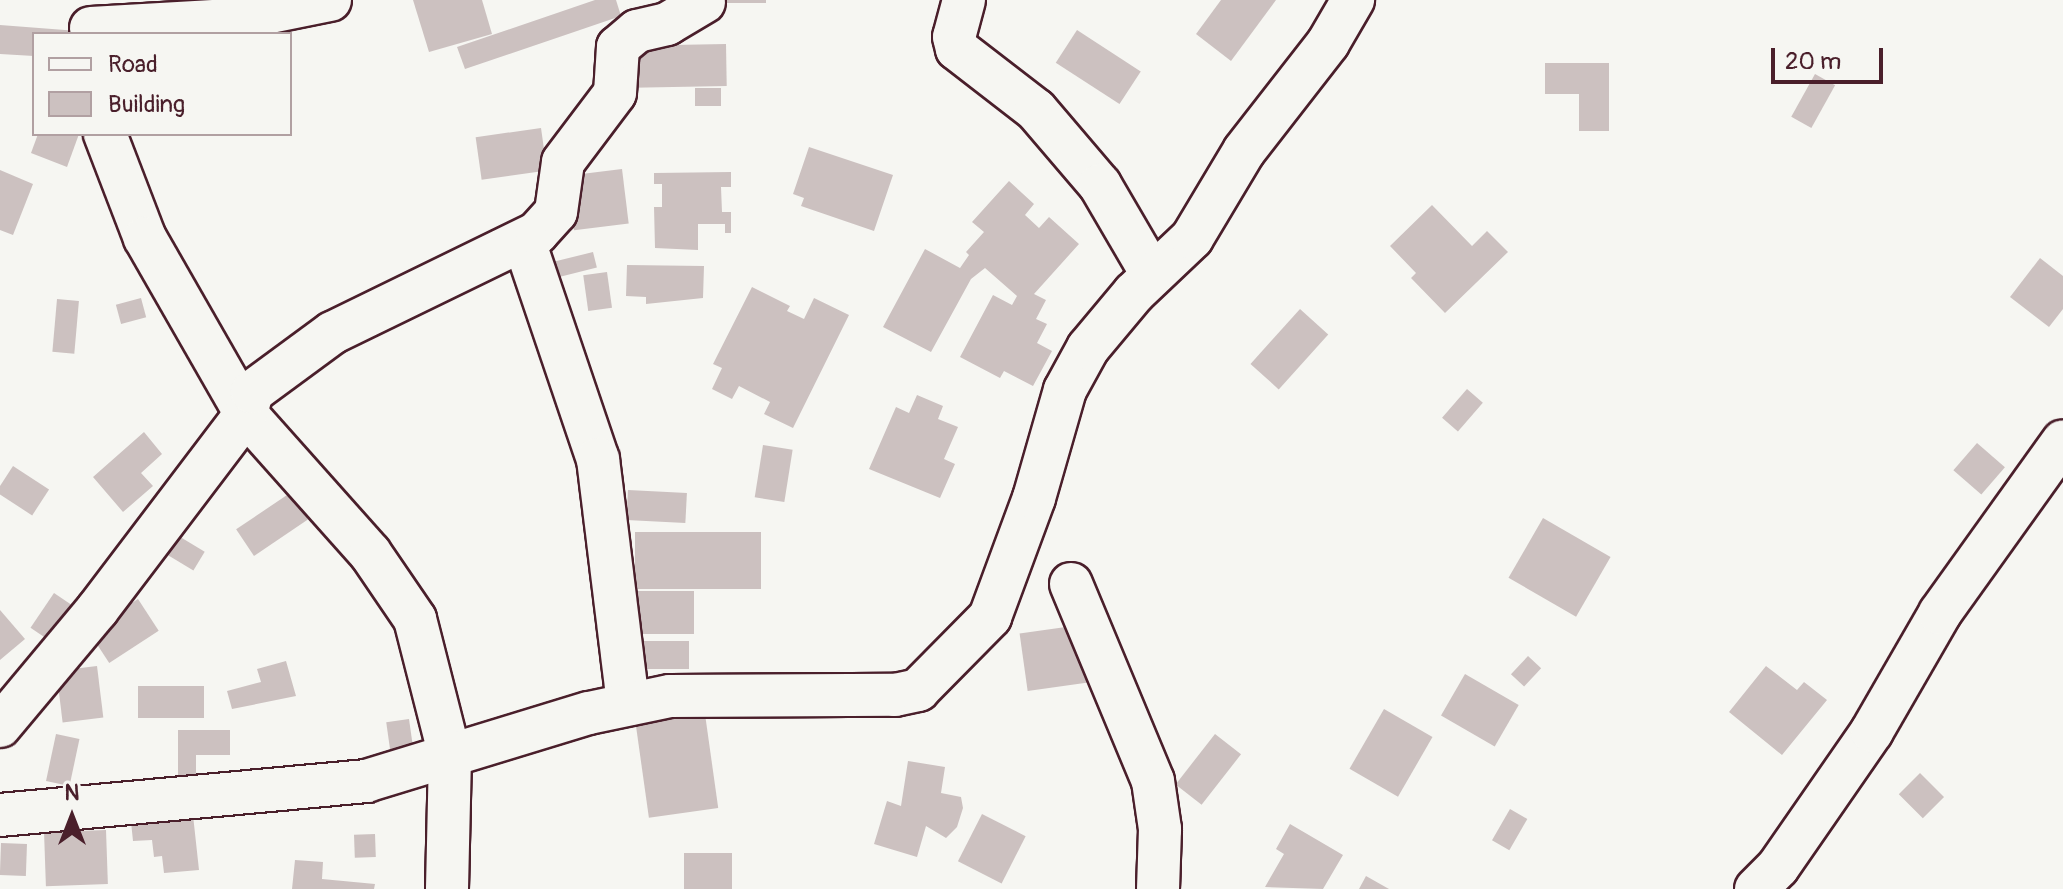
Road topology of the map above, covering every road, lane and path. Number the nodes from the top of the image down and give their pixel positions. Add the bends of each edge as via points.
1 (330, 0) edge
2 (964, 0) edge
3 (1353, 0) edge
4 (704, 2) edge
5 (91, 21) edge
6 (106, 136) edge
7 (524, 241) junction
8 (1152, 274) junction
9 (246, 414) junction
10 (2063, 441) edge
11 (1071, 584) dead end
12 (628, 704) junction
13 (0, 726) edge
14 (450, 756) junction
15 (0, 815) edge
16 (447, 889) edge
17 (1158, 889) edge
18 (1756, 889) edge

1 - 5 street via 231,20
2 - 8 street via 954,37 957,49 1042,116 1100,185
3 - 8 street via 1328,43 1244,151 1192,238
4 - 7 street via 667,24 637,31 618,47 615,93 563,162 554,215
6 - 9 street via 145,238
7 - 9 street via 332,333 252,392
7 - 12 street via 598,459
8 - 12 street via 1088,348 1065,390 1034,498 990,617 932,679 918,690 895,695 670,696
9 - 13 street via 97,610
9 - 14 street via 370,553 415,619
10 - 18 street via 1940,613 1872,731 1778,867
11 - 17 street via 1153,781 1160,829
12 - 14 street
14 - 15 street via 366,781
14 - 16 street

